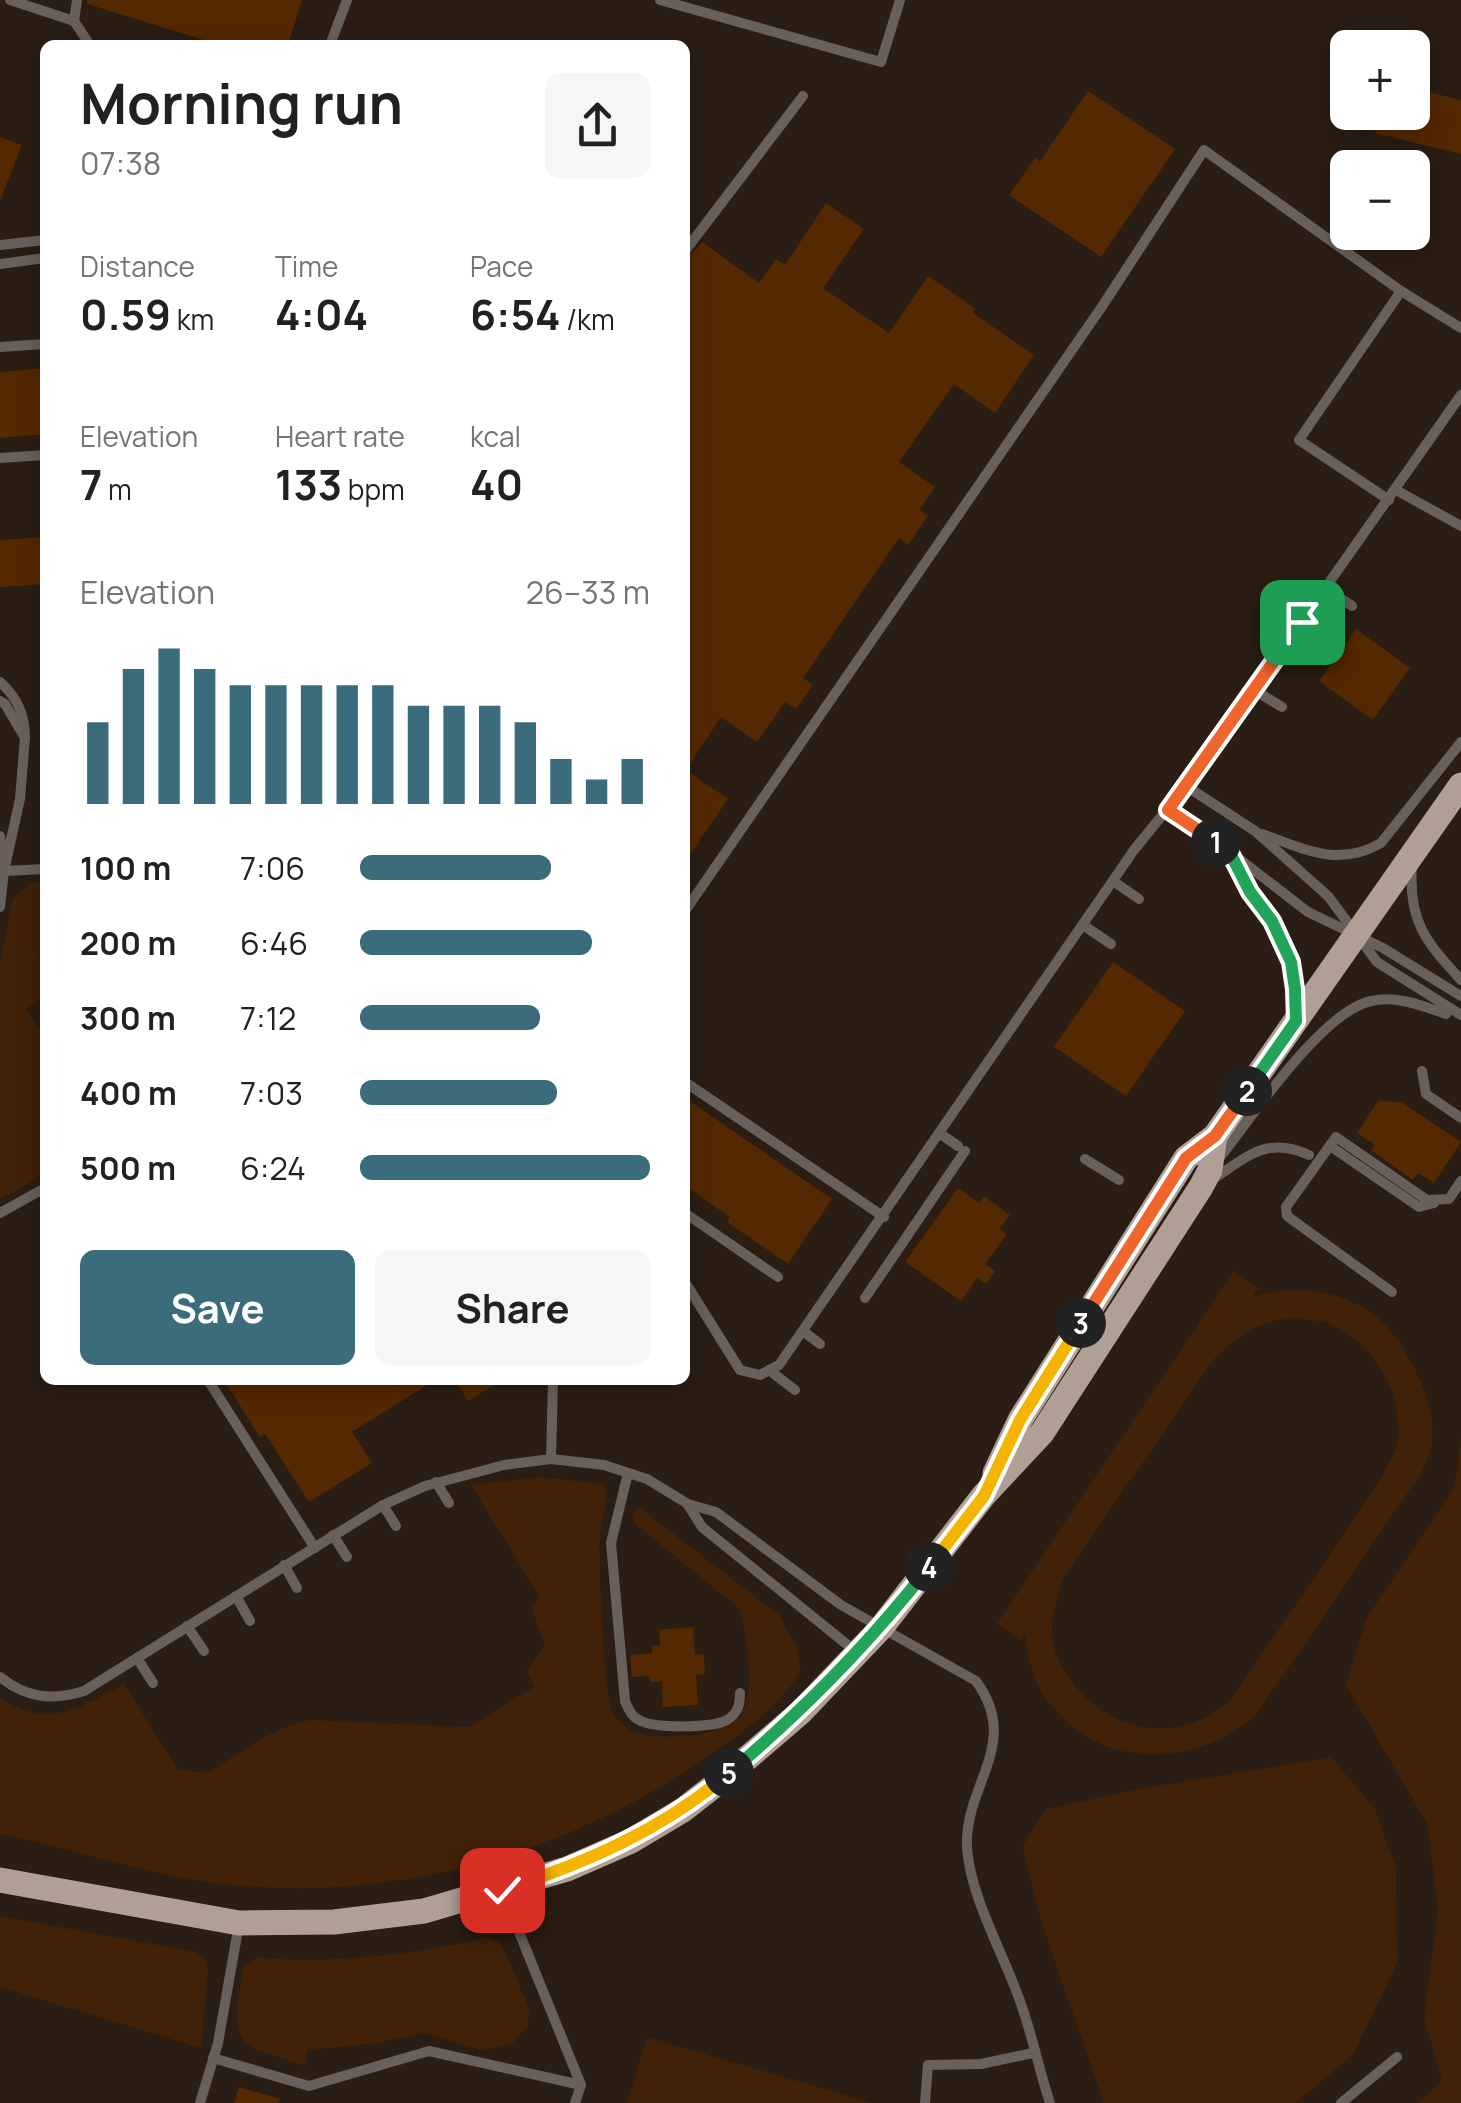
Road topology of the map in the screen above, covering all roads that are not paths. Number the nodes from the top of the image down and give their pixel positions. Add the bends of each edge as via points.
1 (10, 0) edge
2 (77, 0) edge
3 (347, 0) edge
4 (660, 0) edge
5 (900, 0) edge
6 (74, 21) junction
7 (87, 40) edge
8 (332, 40) edge
9 (803, 96) dead end
10 (40, 241) edge
11 (690, 244) edge
12 (0, 245) edge
13 (40, 259) edge
14 (0, 264) edge
15 (1401, 291) junction
16 (1461, 328) edge
17 (40, 344) edge
18 (0, 347) edge
19 (1461, 395) edge
20 (40, 455) edge
21 (0, 458) edge
22 (1392, 495) junction
23 (1461, 526) edge
24 (1325, 588) junction
25 (1352, 606) dead end
26 (0, 682) edge
27 (1254, 690) junction
28 (0, 701) edge
29 (1282, 708) dead end
30 (25, 738) junction
31 (1461, 742) edge
32 (1461, 785) edge
33 (1186, 786) junction
34 (1168, 810) junction
35 (1255, 831) junction
36 (0, 836) edge
37 (1229, 851) junction
38 (1413, 852) junction
39 (40, 869) edge
40 (4, 871) junction
41 (1112, 881) junction
42 (1139, 899) dead end
43 (690, 904) edge
44 (0, 907) edge
45 (1083, 925) junction
46 (1356, 937) junction
47 (1111, 944) dead end
48 (1461, 980) edge
49 (1461, 996) edge
50 (1461, 1017) edge
51 (1296, 1021) junction
52 (1422, 1071) dead end
53 (690, 1085) edge
54 (1461, 1118) edge
55 (939, 1133) junction
56 (1215, 1136) junction
57 (1309, 1155) dead end
58 (1085, 1160) dead end
59 (1206, 1178) junction
60 (1119, 1180) dead end
61 (1461, 1181) edge
62 (40, 1191) edge
63 (0, 1213) edge
64 (690, 1216) edge
65 (884, 1217) junction
66 (778, 1278) dead end
67 (690, 1290) edge
68 (1392, 1292) dead end
69 (865, 1298) dead end
70 (803, 1332) junction
71 (820, 1344) dead end
72 (769, 1370) junction
73 (211, 1385) edge
74 (553, 1385) edge
75 (795, 1390) dead end
76 (551, 1459) junction
77 (628, 1472) junction
78 (436, 1482) junction
79 (984, 1496) junction
80 (448, 1503) dead end
81 (688, 1504) junction
82 (383, 1506) junction
83 (396, 1526) dead end
84 (333, 1536) junction
85 (314, 1548) junction
86 (347, 1557) dead end
87 (284, 1565) junction
88 (297, 1588) dead end
89 (236, 1596) junction
90 (250, 1621) dead end
91 (187, 1626) junction
92 (881, 1628) junction
93 (204, 1651) dead end
94 (856, 1652) junction
95 (137, 1658) junction
96 (0, 1677) edge
97 (153, 1683) dead end
98 (740, 1693) dead end
99 (1, 1880) edge
100 (502, 1890) junction
101 (239, 1922) junction
102 (1033, 2053) junction
103 (1397, 2057) dead end
104 (213, 2058) junction
105 (580, 2085) junction
106 (200, 2103) edge
107 (575, 2103) edge
108 (925, 2103) edge
109 (1050, 2103) edge
110 (1341, 2103) edge

1 - 6 lane
2 - 6 lane
3 - 8 lane
4 - 5 lane via 881,62
6 - 7 lane
9 - 11 lane
10 - 12 lane
13 - 14 lane
15 - 16 lane
15 - 22 lane via 1299,440
15 - 43 lane via 1204,150
17 - 18 lane
19 - 22 lane
20 - 21 lane
22 - 23 lane
22 - 24 lane
24 - 25 lane
24 - 27 lane
26 - 30 lane via 16,699
27 - 29 lane
27 - 33 lane
28 - 30 lane
30 - 40 lane
31 - 35 lane via 1381,843 1365,852 1319,854
32 - 38 main road
33 - 34 lane
33 - 35 lane
34 - 37 lane
34 - 41 lane
35 - 46 lane via 1328,896
36 - 40 lane
37 - 46 lane via 1308,912
37 - 51 lane via 1291,962
38 - 46 main road
38 - 48 lane via 1416,923
39 - 40 lane
40 - 44 lane
41 - 42 lane
41 - 45 lane
45 - 47 lane
45 - 55 lane
46 - 49 lane
46 - 50 lane via 1378,962
46 - 51 main road
50 - 59 lane via 1383,998 1348,1011 1314,1039
51 - 56 main road
52 - 54 lane via 1426,1094
53 - 65 lane
55 - 65 lane
55 - 69 lane via 961,1148
56 - 59 main road
56 - 79 main road via 1186,1158 1020,1420
57 - 59 lane via 1264,1147
58 - 60 lane
59 - 79 main road via 1042,1433
61 - 68 lane via 1449,1199 1427,1200 1336,1137 1286,1206 1288,1216
62 - 63 lane
64 - 66 lane
65 - 70 lane
67 - 72 lane via 740,1370
70 - 71 lane
70 - 72 lane
72 - 75 lane
73 - 85 lane
74 - 76 lane
76 - 77 lane
76 - 78 lane
77 - 81 lane
77 - 98 lane via 611,1543 630,1713 652,1724 715,1724 735,1713
78 - 80 lane
78 - 82 lane
79 - 92 main road
81 - 92 lane via 716,1512
81 - 94 lane via 702,1528
82 - 83 lane
82 - 84 lane
84 - 85 lane
84 - 86 lane
85 - 87 lane
87 - 88 lane
87 - 89 lane
89 - 90 lane
89 - 91 lane
91 - 93 lane
91 - 95 lane
92 - 94 main road
92 - 102 lane via 976,1681 990,1700 992,1747 967,1850
94 - 100 main road via 801,1712 683,1810 615,1848
95 - 96 lane via 64,1697 28,1694
95 - 97 lane
99 - 101 main road
100 - 101 main road via 424,1912 334,1922
100 - 105 lane
101 - 104 lane
102 - 108 lane via 928,2065
102 - 109 lane
103 - 110 lane
104 - 105 lane via 309,2086 429,2050
104 - 106 lane
105 - 107 lane

